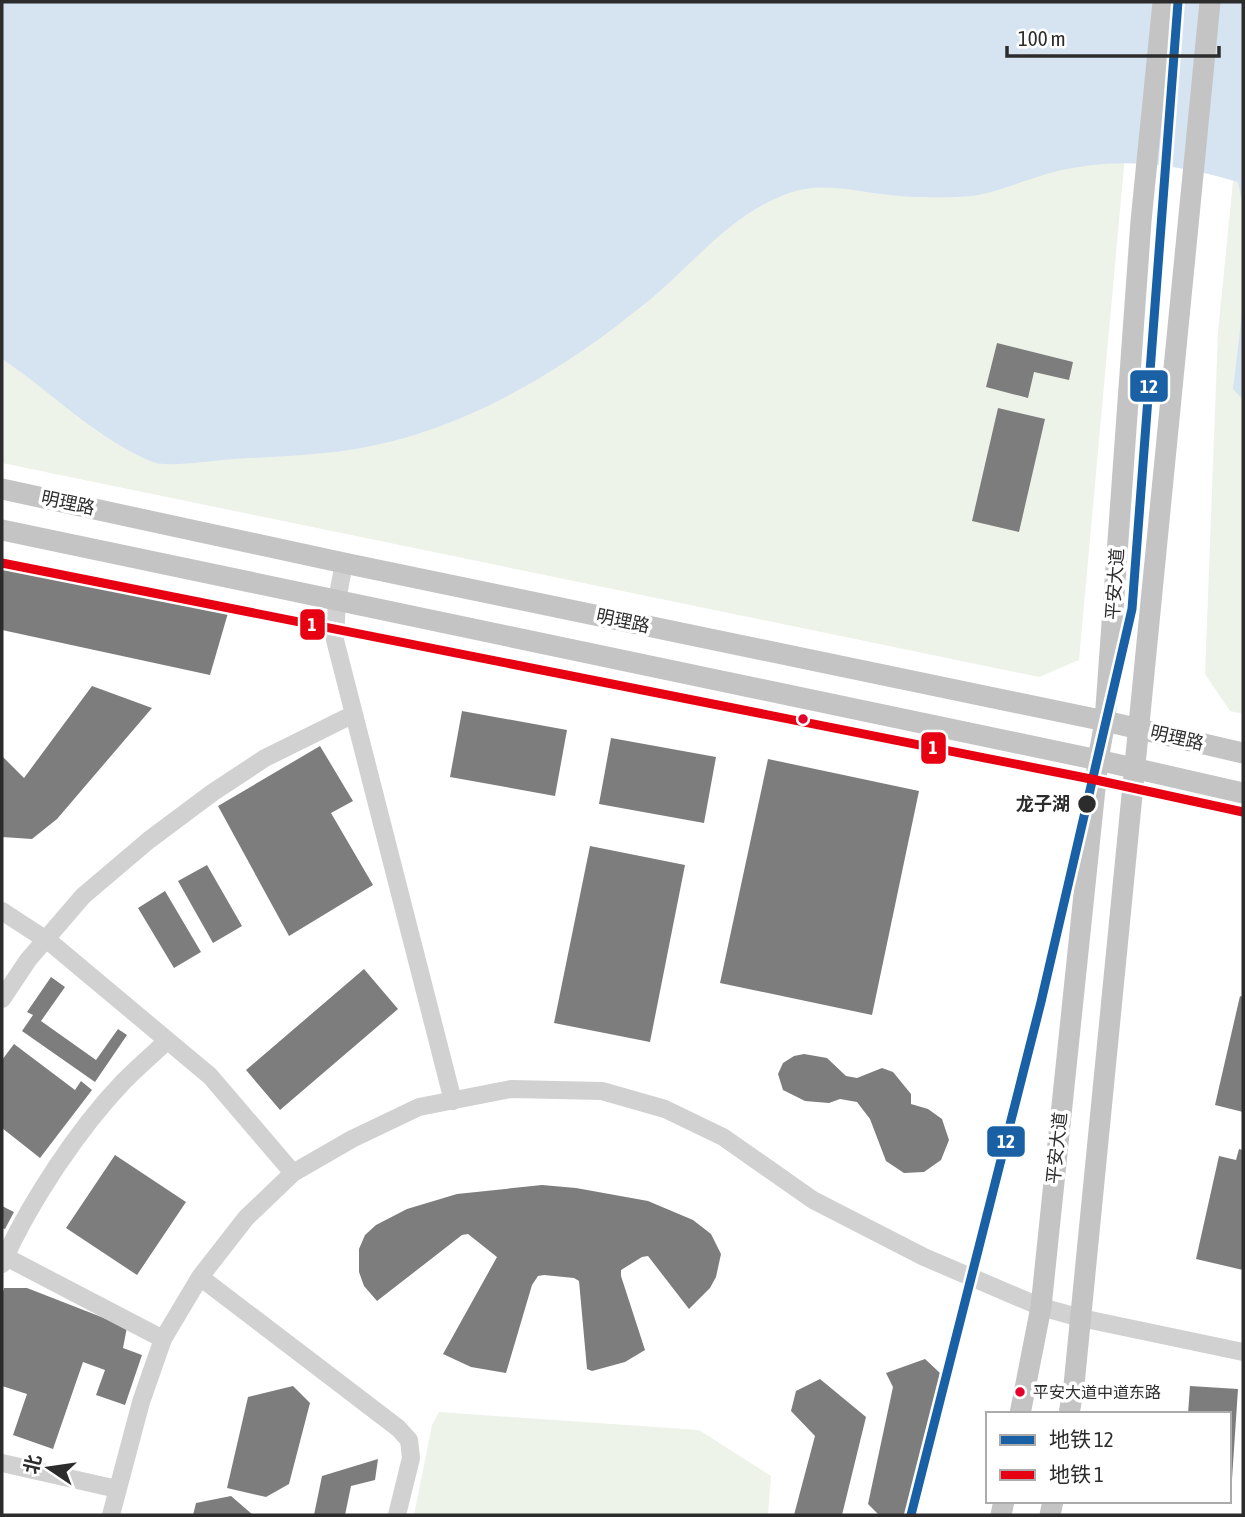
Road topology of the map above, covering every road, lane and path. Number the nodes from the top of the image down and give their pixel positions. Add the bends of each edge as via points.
1 (1163, 2) edge
2 (1210, 2) edge
3 (2, 488) edge
4 (2, 530) edge
5 (344, 563) junction
6 (337, 600) junction
7 (354, 714) junction
8 (1105, 721) junction
9 (1140, 729) junction
10 (1243, 753) edge
11 (1098, 760) junction
12 (1136, 770) junction
13 (1243, 793) edge
14 (2, 911) edge
15 (46, 940) junction
16 (2, 999) edge
17 (167, 1041) junction
18 (453, 1101) junction
19 (293, 1173) junction
20 (3, 1258) edge
21 (200, 1277) junction
22 (1041, 1307) junction
23 (1081, 1318) junction
24 (163, 1339) junction
25 (1243, 1352) edge
26 (1020, 1412) edge
27 (1069, 1412) edge
28 (2, 1463) edge
29 (117, 1489) junction
30 (111, 1515) edge
31 (397, 1515) edge

1 - 8 main road, 平安大道 via 1140,221
2 - 9 main road
3 - 5 main road, 明理路
4 - 6 main road
5 - 6 street
5 - 8 main road, 明理路
6 - 7 street via 335,640
6 - 11 main road
7 - 15 street via 265,758 212,793 83,897
7 - 18 street
8 - 9 main road, 明理路
8 - 11 main road, 平安大道
9 - 10 main road, 明理路
9 - 12 main road
11 - 12 main road
11 - 22 main road, 平安大道
12 - 13 main road
12 - 23 main road
14 - 15 street
15 - 16 street
15 - 17 street
17 - 19 street via 210,1076
17 - 20 street via 124,1081 77,1137
18 - 19 street via 419,1107
18 - 22 street via 511,1089 602,1091 664,1109 723,1137 825,1206 924,1257
19 - 21 street via 246,1218
20 - 24 street
21 - 24 street
21 - 31 street via 409,1440 411,1458
22 - 23 street
22 - 26 main road, 平安大道
23 - 25 street
23 - 27 main road
24 - 29 street
28 - 29 street
29 - 30 street

